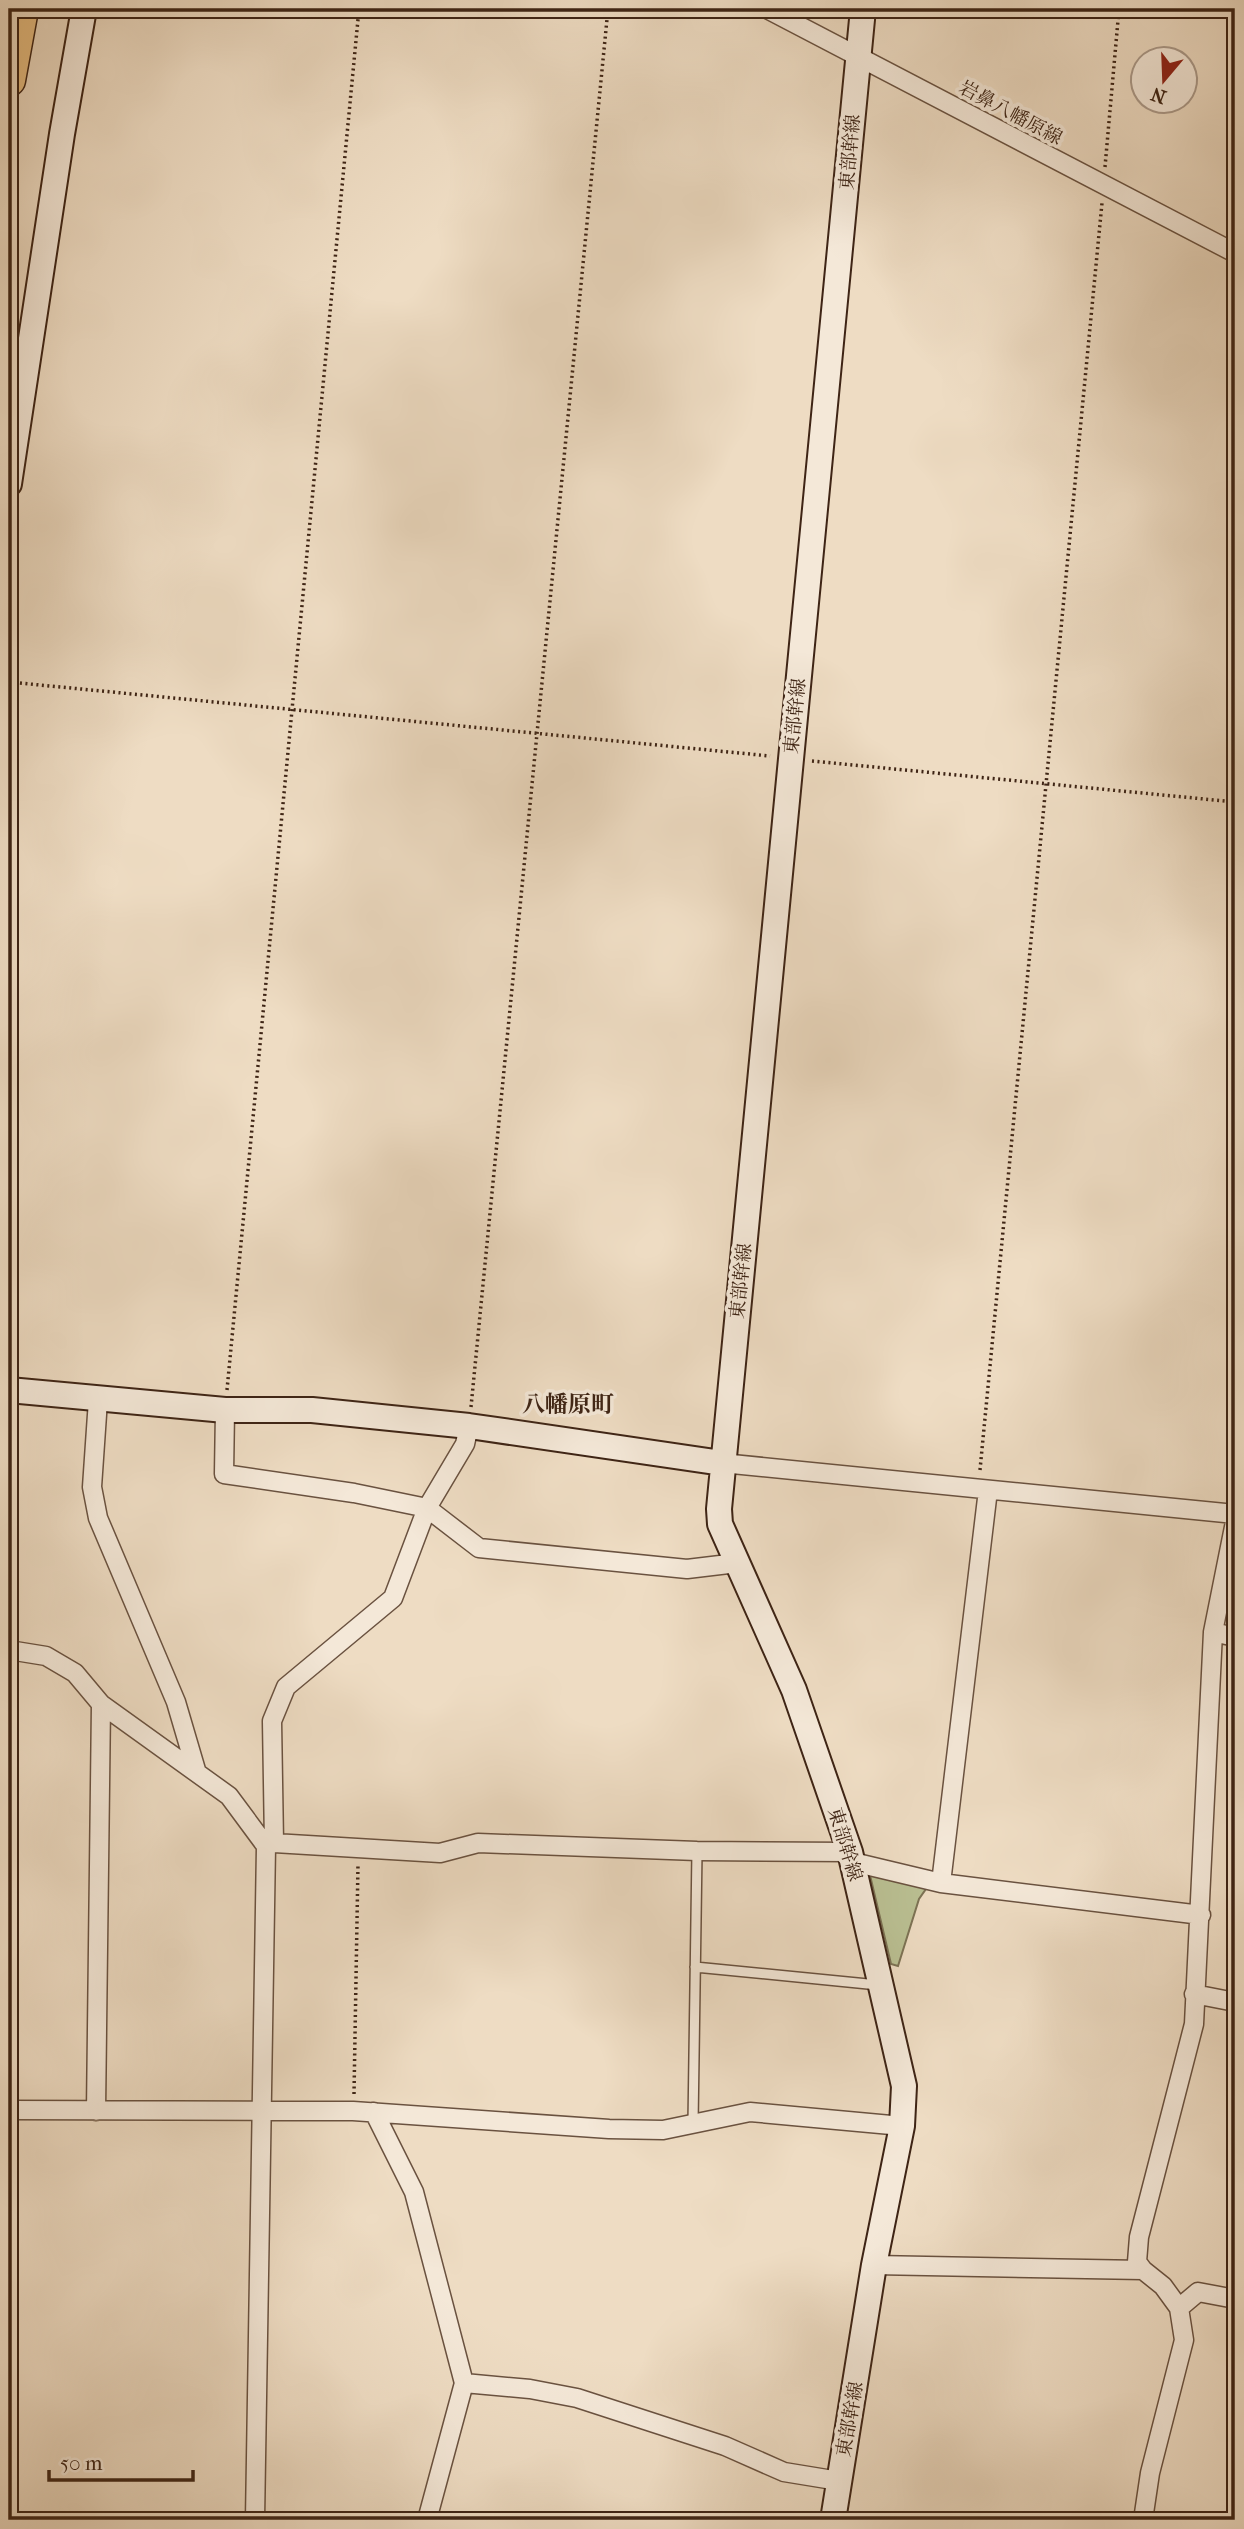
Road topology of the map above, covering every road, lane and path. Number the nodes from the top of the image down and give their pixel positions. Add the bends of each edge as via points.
1 (22, 9) edge
2 (84, 9) edge
3 (359, 9) edge
4 (608, 9) edge
5 (767, 9) edge
6 (863, 9) edge
7 (1119, 9) edge
8 (858, 55) junction
9 (9, 80) edge
10 (1104, 184) junction
11 (1235, 253) edge
12 (9, 484) edge
13 (9, 682) edge
14 (290, 710) junction
15 (536, 733) junction
16 (789, 758) junction
17 (1045, 783) junction
18 (1235, 802) edge
19 (9, 1390) edge
20 (99, 1400) junction
21 (225, 1410) junction
22 (469, 1426) junction
23 (722, 1463) junction
24 (983, 1489) junction
25 (426, 1508) junction
26 (1235, 1514) edge
27 (1235, 1522) edge
28 (737, 1563) junction
29 (1213, 1632) junction
30 (1235, 1637) edge
31 (9, 1650) edge
32 (101, 1704) junction
33 (196, 1770) junction
34 (270, 1844) junction
35 (359, 1848) junction
36 (697, 1851) junction
37 (851, 1857) junction
38 (941, 1883) junction
39 (1201, 1915) junction
40 (695, 1967) junction
41 (882, 1985) junction
42 (1194, 1994) junction
43 (1235, 2002) edge
44 (9, 2110) edge
45 (261, 2110) junction
46 (353, 2110) junction
47 (96, 2111) junction
48 (374, 2112) junction
49 (693, 2124) junction
50 (902, 2126) junction
51 (874, 2265) junction
52 (1143, 2270) junction
53 (1235, 2299) edge
54 (1179, 2308) junction
55 (464, 2383) junction
56 (839, 2481) junction
57 (255, 2520) edge
58 (427, 2520) edge
59 (833, 2520) edge
60 (1143, 2520) edge

1 - 9 highway
2 - 12 street
3 - 14 path
4 - 15 path
5 - 8 street, 岩鼻八幡原線
6 - 8 street, 東部幹線
7 - 10 path
8 - 10 street, 岩鼻八幡原線
8 - 16 street, 東部幹線
10 - 11 street, 岩鼻八幡原線
10 - 17 path
13 - 14 path
14 - 15 path
14 - 21 path
15 - 16 path
15 - 22 path
16 - 17 path
16 - 23 street, 東部幹線
17 - 18 path
17 - 24 path
19 - 20 street
20 - 21 street
20 - 33 street via 92,1487 98,1518 176,1702
21 - 22 street via 312,1410
21 - 25 street via 224,1474
22 - 23 street
22 - 25 street via 465,1444
23 - 24 street
23 - 28 street, 東部幹線 via 720,1524
24 - 26 street
24 - 38 street
25 - 28 street via 479,1548 687,1569
25 - 34 street via 393,1598 286,1687 272,1721
27 - 29 street
28 - 37 street, 東部幹線 via 794,1690
29 - 30 street
29 - 39 street
31 - 32 street via 46,1656 75,1672
32 - 33 street
32 - 47 street
33 - 34 street via 229,1796
34 - 35 street
34 - 45 street
35 - 36 street via 440,1853 478,1843
35 - 46 path
36 - 37 street
36 - 40 lane
37 - 38 street
37 - 41 street, 東部幹線
38 - 39 street
39 - 42 street
40 - 41 lane
40 - 49 lane
41 - 50 street, 東部幹線 via 904,2086
42 - 43 street
42 - 52 street via 1194,2024 1139,2236 1138,2262
44 - 47 street
45 - 46 street
45 - 47 street
45 - 57 street
46 - 48 street
48 - 49 street via 609,2129 663,2130
48 - 55 street via 414,2192
49 - 50 street via 750,2112
50 - 51 street, 東部幹線
51 - 52 street
51 - 56 street, 東部幹線
52 - 54 street via 1163,2286
53 - 54 street via 1198,2292
54 - 60 street via 1184,2340 1150,2473
55 - 56 street via 577,2398 725,2446 784,2472
55 - 58 street
56 - 59 street, 東部幹線

